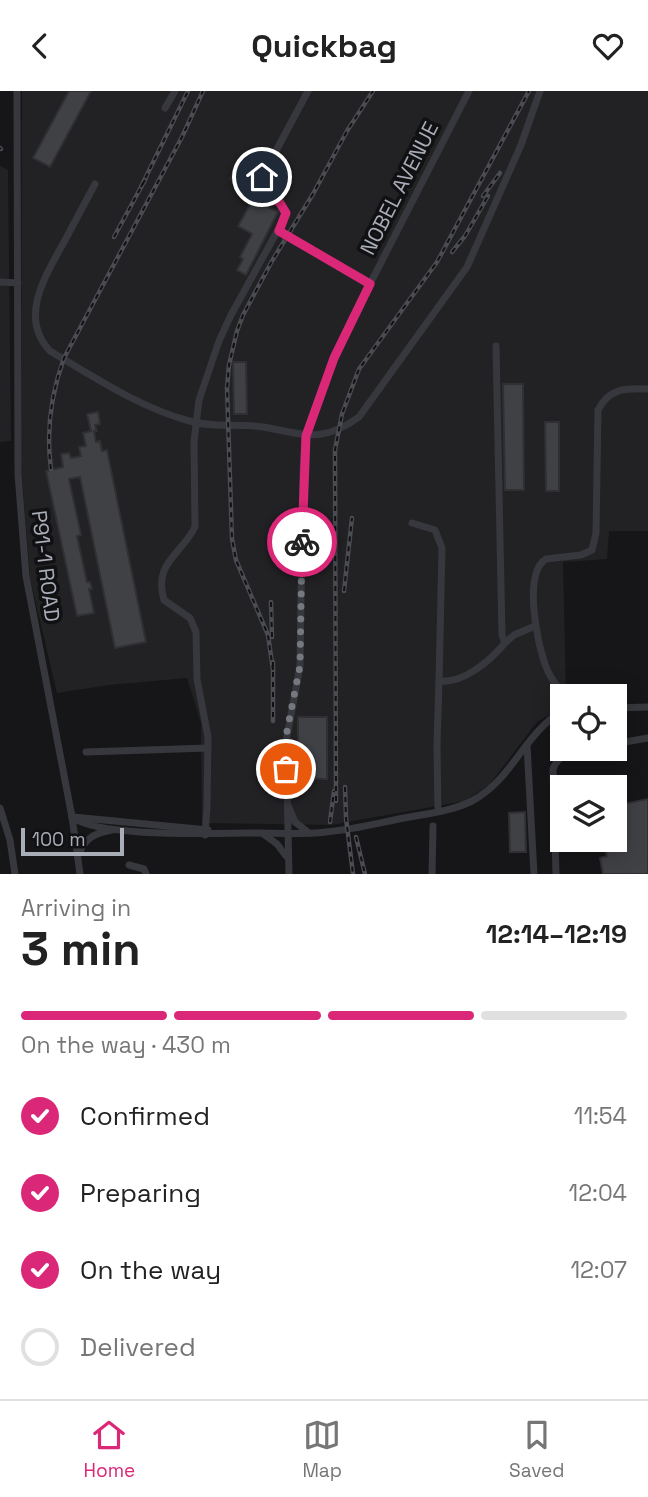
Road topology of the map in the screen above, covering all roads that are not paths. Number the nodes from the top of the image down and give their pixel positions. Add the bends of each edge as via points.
1 (17, 91) edge
2 (175, 91) edge
3 (308, 91) edge
4 (469, 91) edge
5 (540, 91) edge
6 (165, 108) dead end
7 (95, 184) dead end
8 (279, 231) junction
9 (0, 282) edge
10 (19, 283) junction
11 (370, 284) junction
12 (496, 346) dead end
13 (648, 389) edge
14 (195, 423) junction
15 (306, 436) junction
16 (412, 523) dead end
17 (535, 626) junction
18 (505, 643) junction
19 (439, 681) junction
20 (556, 684) edge
21 (648, 707) edge
22 (627, 708) edge
23 (550, 720) edge
24 (648, 738) edge
25 (627, 742) edge
26 (527, 744) junction
27 (208, 748) junction
28 (86, 752) dead end
29 (556, 761) edge
30 (286, 797) junction
31 (0, 809) edge
32 (438, 811) junction
33 (72, 817) junction
34 (433, 825) dead end
35 (119, 829) junction
36 (205, 832) junction
37 (261, 833) junction
38 (286, 834) junction
39 (306, 834) junction
40 (288, 855) junction
41 (78, 862) junction
42 (129, 865) dead end
43 (15, 874) edge
44 (80, 874) edge
45 (146, 874) edge
46 (289, 874) edge
47 (432, 874) edge
48 (534, 874) edge
49 (556, 874) edge

1 - 10 street, P91-1 ROAD
2 - 6 street
3 - 8 street via 262,177 263,190 286,213
4 - 11 street, NOBEL AVENUE
5 - 15 street via 479,244 458,282 359,417 342,429
7 - 14 street via 39,291 37,332 50,351 93,377
8 - 11 street
8 - 14 street via 219,341
9 - 10 street
10 - 33 street, P91-1 ROAD via 18,474 24,564
11 - 15 street, NOBEL AVENUE via 334,358
12 - 18 street
13 - 17 street via 614,391 601,403 595,544 588,553 540,562 534,577
14 - 15 street via 260,426
14 - 27 street via 195,527 168,561 161,584 164,600 194,624
15 - 30 street, NOBEL AVENUE via 300,666 287,731
16 - 19 street via 435,530 442,548
17 - 18 street
17 - 20 street via 545,666
18 - 19 street via 466,675 450,683
19 - 32 street
21 - 22 street
23 - 26 street
24 - 25 street
26 - 32 street via 492,787 472,800
26 - 48 street
27 - 28 street
27 - 36 street
29 - 49 street
30 - 38 street, NOBEL AVENUE
30 - 39 street via 295,822
31 - 43 street
32 - 39 street
33 - 35 street via 80,823
33 - 36 street
33 - 41 street, P91-1 ROAD
34 - 47 street
35 - 36 street
35 - 41 street via 88,838
36 - 37 street
37 - 38 street
37 - 40 street
38 - 39 street
38 - 40 street, NOBEL AVENUE
39 - 40 street via 295,839
40 - 46 street, NOBEL AVENUE
41 - 44 street, P91-1 ROAD
42 - 45 street

